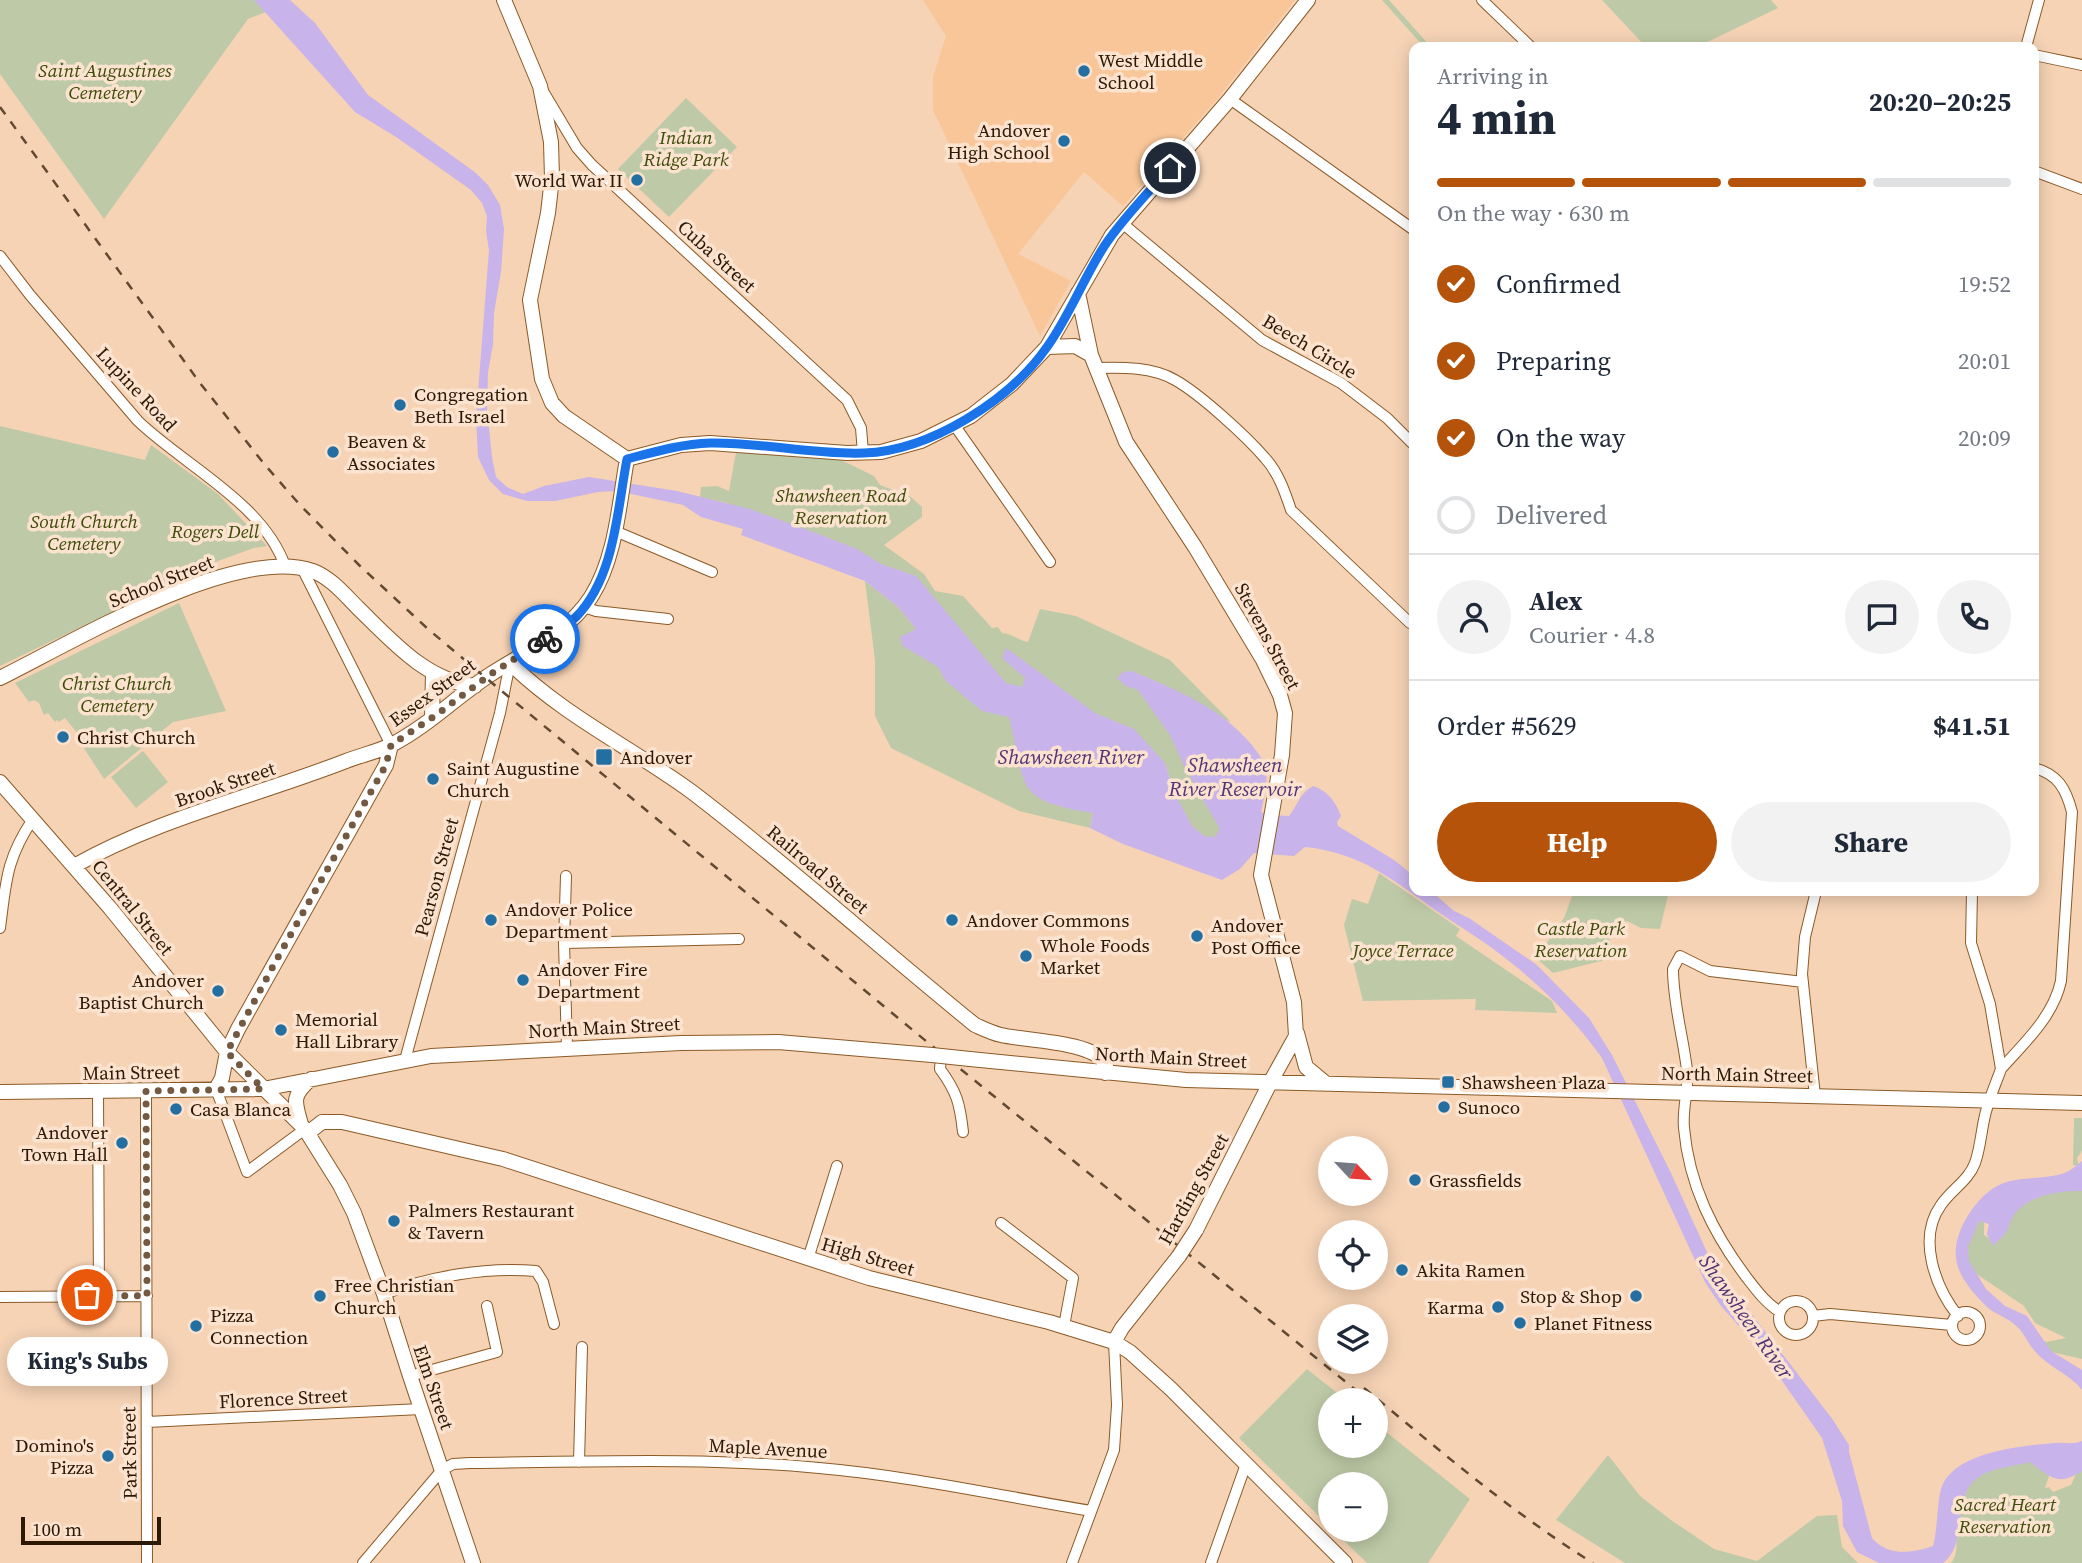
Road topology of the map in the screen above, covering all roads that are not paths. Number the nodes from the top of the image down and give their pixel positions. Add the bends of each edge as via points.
1 (504, 0) edge
2 (1308, 0) edge
3 (1482, 0) edge
4 (2039, 0) edge
5 (1526, 42) edge
6 (2027, 42) edge
7 (2039, 56) edge
8 (2082, 65) edge
9 (540, 86) junction
10 (1230, 99) junction
11 (2039, 174) edge
12 (2082, 189) edge
13 (1122, 223) junction
14 (1409, 226) edge
15 (0, 256) edge
16 (1078, 293) junction
17 (1047, 347) junction
18 (1094, 362) junction
19 (955, 426) junction
20 (1409, 440) edge
21 (863, 453) junction
22 (625, 466) junction
23 (615, 531) junction
24 (1050, 562) dead end
25 (285, 566) junction
26 (302, 568) junction
27 (712, 572) dead end
28 (584, 607) junction
29 (668, 619) dead end
30 (1409, 622) edge
31 (510, 663) junction
32 (433, 673) junction
33 (0, 678) edge
34 (475, 686) junction
35 (432, 718) junction
36 (391, 745) junction
37 (2039, 770) edge
38 (0, 782) edge
39 (33, 819) junction
40 (74, 866) junction
41 (566, 876) dead end
42 (1815, 896) edge
43 (1972, 896) edge
44 (0, 928) edge
45 (739, 939) dead end
46 (565, 943) junction
47 (1803, 982) junction
48 (1297, 1033) junction
49 (567, 1048) junction
50 (227, 1052) junction
51 (936, 1056) junction
52 (405, 1060) junction
53 (2001, 1069) junction
54 (1105, 1073) junction
55 (312, 1079) junction
56 (1271, 1081) junction
57 (1324, 1082) junction
58 (216, 1089) junction
59 (263, 1089) junction
60 (98, 1091) junction
61 (146, 1091) junction
62 (0, 1092) edge
63 (1688, 1093) junction
64 (1815, 1096) junction
65 (1992, 1099) junction
66 (2082, 1103) edge
67 (305, 1129) junction
68 (963, 1132) dead end
69 (837, 1166) dead end
70 (1001, 1223) dead end
71 (808, 1259) junction
72 (384, 1294) junction
73 (99, 1296) junction
74 (147, 1296) junction
75 (0, 1297) edge
76 (487, 1306) dead end
77 (1780, 1312) junction
78 (1812, 1316) junction
79 (554, 1324) dead end
80 (1065, 1326) junction
81 (1114, 1342) junction
82 (582, 1347) dead end
83 (410, 1377) junction
84 (421, 1409) junction
85 (147, 1422) junction
86 (579, 1462) junction
87 (1246, 1464) junction
88 (442, 1470) junction
89 (1091, 1511) junction
90 (147, 1563) edge
91 (363, 1563) edge
92 (472, 1563) edge
93 (1072, 1563) edge
94 (1211, 1563) edge
95 (1345, 1563) edge

1 - 9 main road
2 - 10 main road
3 - 5 street
4 - 6 street
7 - 8 street
9 - 21 street, Cuba Street via 592,165 847,400 861,428
9 - 22 main road via 551,142 552,178 530,300 542,379 552,403 564,416
10 - 13 main road
10 - 14 street
11 - 12 street
13 - 16 main road
13 - 20 street, Beech Circle via 1262,340 1341,383
15 - 25 street, Lupine Road via 138,421 249,513 276,545
16 - 17 main road
16 - 18 main road, Stevens Street
17 - 18 main road via 1075,346
17 - 19 main road via 991,402
18 - 30 street via 1175,379 1204,402 1266,458 1291,510
18 - 48 main road, Stevens Street via 1126,442 1195,547 1280,695 1285,735 1261,875 1294,1002
19 - 21 main road via 901,448
19 - 24 street
21 - 22 main road via 710,443 681,445
22 - 23 main road, Essex Street
23 - 27 street
23 - 28 main road, Essex Street via 600,579
25 - 26 main road, School Street
25 - 33 main road, School Street via 220,577 162,598
26 - 32 main road, School Street via 330,581 384,634
26 - 36 street
28 - 29 street
28 - 31 main road, Essex Street
31 - 34 main road, Essex Street
31 - 52 street, Pearson Street
31 - 54 main road, Railroad Street via 555,702 656,766 721,815 975,1025 1003,1036 1095,1054 1107,1063
32 - 34 main road, School Street
32 - 35 main road
34 - 35 main road, Essex Street
35 - 36 main road, Essex Street
36 - 40 main road, Brook Street via 174,821
36 - 50 main road, Essex Street via 386,765
37 - 53 street via 2059,781 2072,812 2062,981 2048,1014
38 - 39 main road, Central Street
39 - 40 main road, Central Street
39 - 44 street via 9,864
40 - 50 main road, Central Street
41 - 46 street
42 - 47 street via 1802,955
43 - 53 street via 1971,943 1994,1022
45 - 46 street
46 - 49 street
47 - 63 street via 1710,971 1680,956 1673,982
47 - 64 street
48 - 56 main road
48 - 57 main road, Stevens Street via 1306,1067
49 - 51 main road, North Main Street via 757,1041
49 - 52 main road, North Main Street
50 - 58 main road, Essex Street
50 - 59 main road, Central Street
51 - 54 main road, North Main Street, bridge
51 - 68 street via 961,1105
52 - 55 main road, North Main Street
53 - 65 street
54 - 56 main road, North Main Street
55 - 59 main road, North Main Street
55 - 67 main road via 295,1099
56 - 57 main road, North Main Street
56 - 81 main road, Harding Street, bridge via 1196,1230
57 - 63 main road, North Main Street
58 - 59 main road, Main Street
58 - 61 main road, Main Street
58 - 67 street via 247,1172
59 - 67 main road, Elm Street
60 - 61 main road, Main Street
60 - 62 main road, Main Street
60 - 73 street
61 - 74 street, Park Street
63 - 64 main road, North Main Street
63 - 77 street via 1684,1123 1688,1161 1705,1209 1730,1255 1765,1301
64 - 65 main road, North Main Street
65 - 66 main road, North Main Street
65 - 78 street via 1975,1163 1938,1209 1932,1228 1931,1262 1955,1320
67 - 71 main road, High Street via 331,1121 453,1146
67 - 72 main road, Elm Street via 348,1198
69 - 71 street
70 - 80 street via 1073,1278
71 - 80 main road, High Street
72 - 79 street via 427,1280 511,1269 536,1271
72 - 83 main road, Elm Street
73 - 74 street
73 - 75 street
74 - 85 street, Park Street
76 - 83 street via 497,1352
77 - 78 street via 1790,1302 1800,1302
77 - 78 street via 1782,1327 1795,1335 1807,1331
80 - 81 main road, High Street
81 - 87 main road, High Street via 1130,1352
81 - 89 street via 1114,1450
82 - 86 street
83 - 84 main road, Elm Street
84 - 85 street, Florence Street
84 - 88 main road, Elm Street
85 - 90 street, Park Street
86 - 88 street, Maple Avenue via 470,1462
86 - 89 street, Maple Avenue via 731,1462 827,1469
87 - 94 street
87 - 95 main road, High Street
88 - 91 street
88 - 92 main road, Elm Street
89 - 93 street

